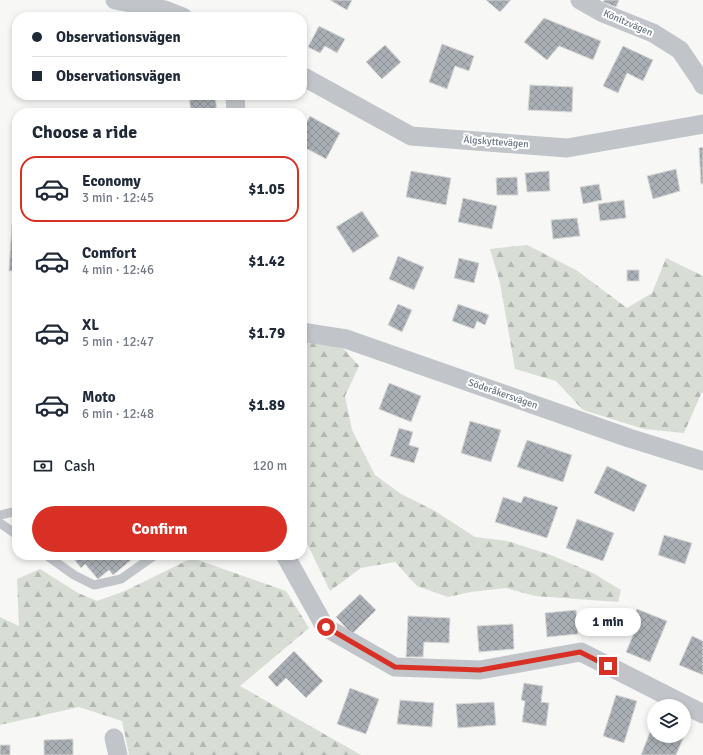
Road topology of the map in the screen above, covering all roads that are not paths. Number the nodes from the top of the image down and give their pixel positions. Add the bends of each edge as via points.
1 (115, 0) edge
2 (580, 0) edge
3 (170, 12) edge
4 (307, 79) edge
5 (703, 85) edge
6 (703, 124) edge
7 (307, 333) edge
8 (703, 461) edge
9 (12, 512) edge
10 (0, 515) edge
11 (0, 523) edge
12 (12, 531) edge
13 (53, 560) edge
14 (148, 560) edge
15 (288, 560) edge
16 (703, 714) edge

1 - 3 street
2 - 5 street, Könitzvägen via 602,13 653,33 680,50
4 - 6 street, Älgskyttevägen via 411,136 567,148
7 - 8 street, Söderåkersvägen via 346,339 629,438
9 - 10 lane
11 - 12 lane
13 - 14 lane via 94,585 121,579
15 - 16 street via 326,627 395,667 480,670 580,652

